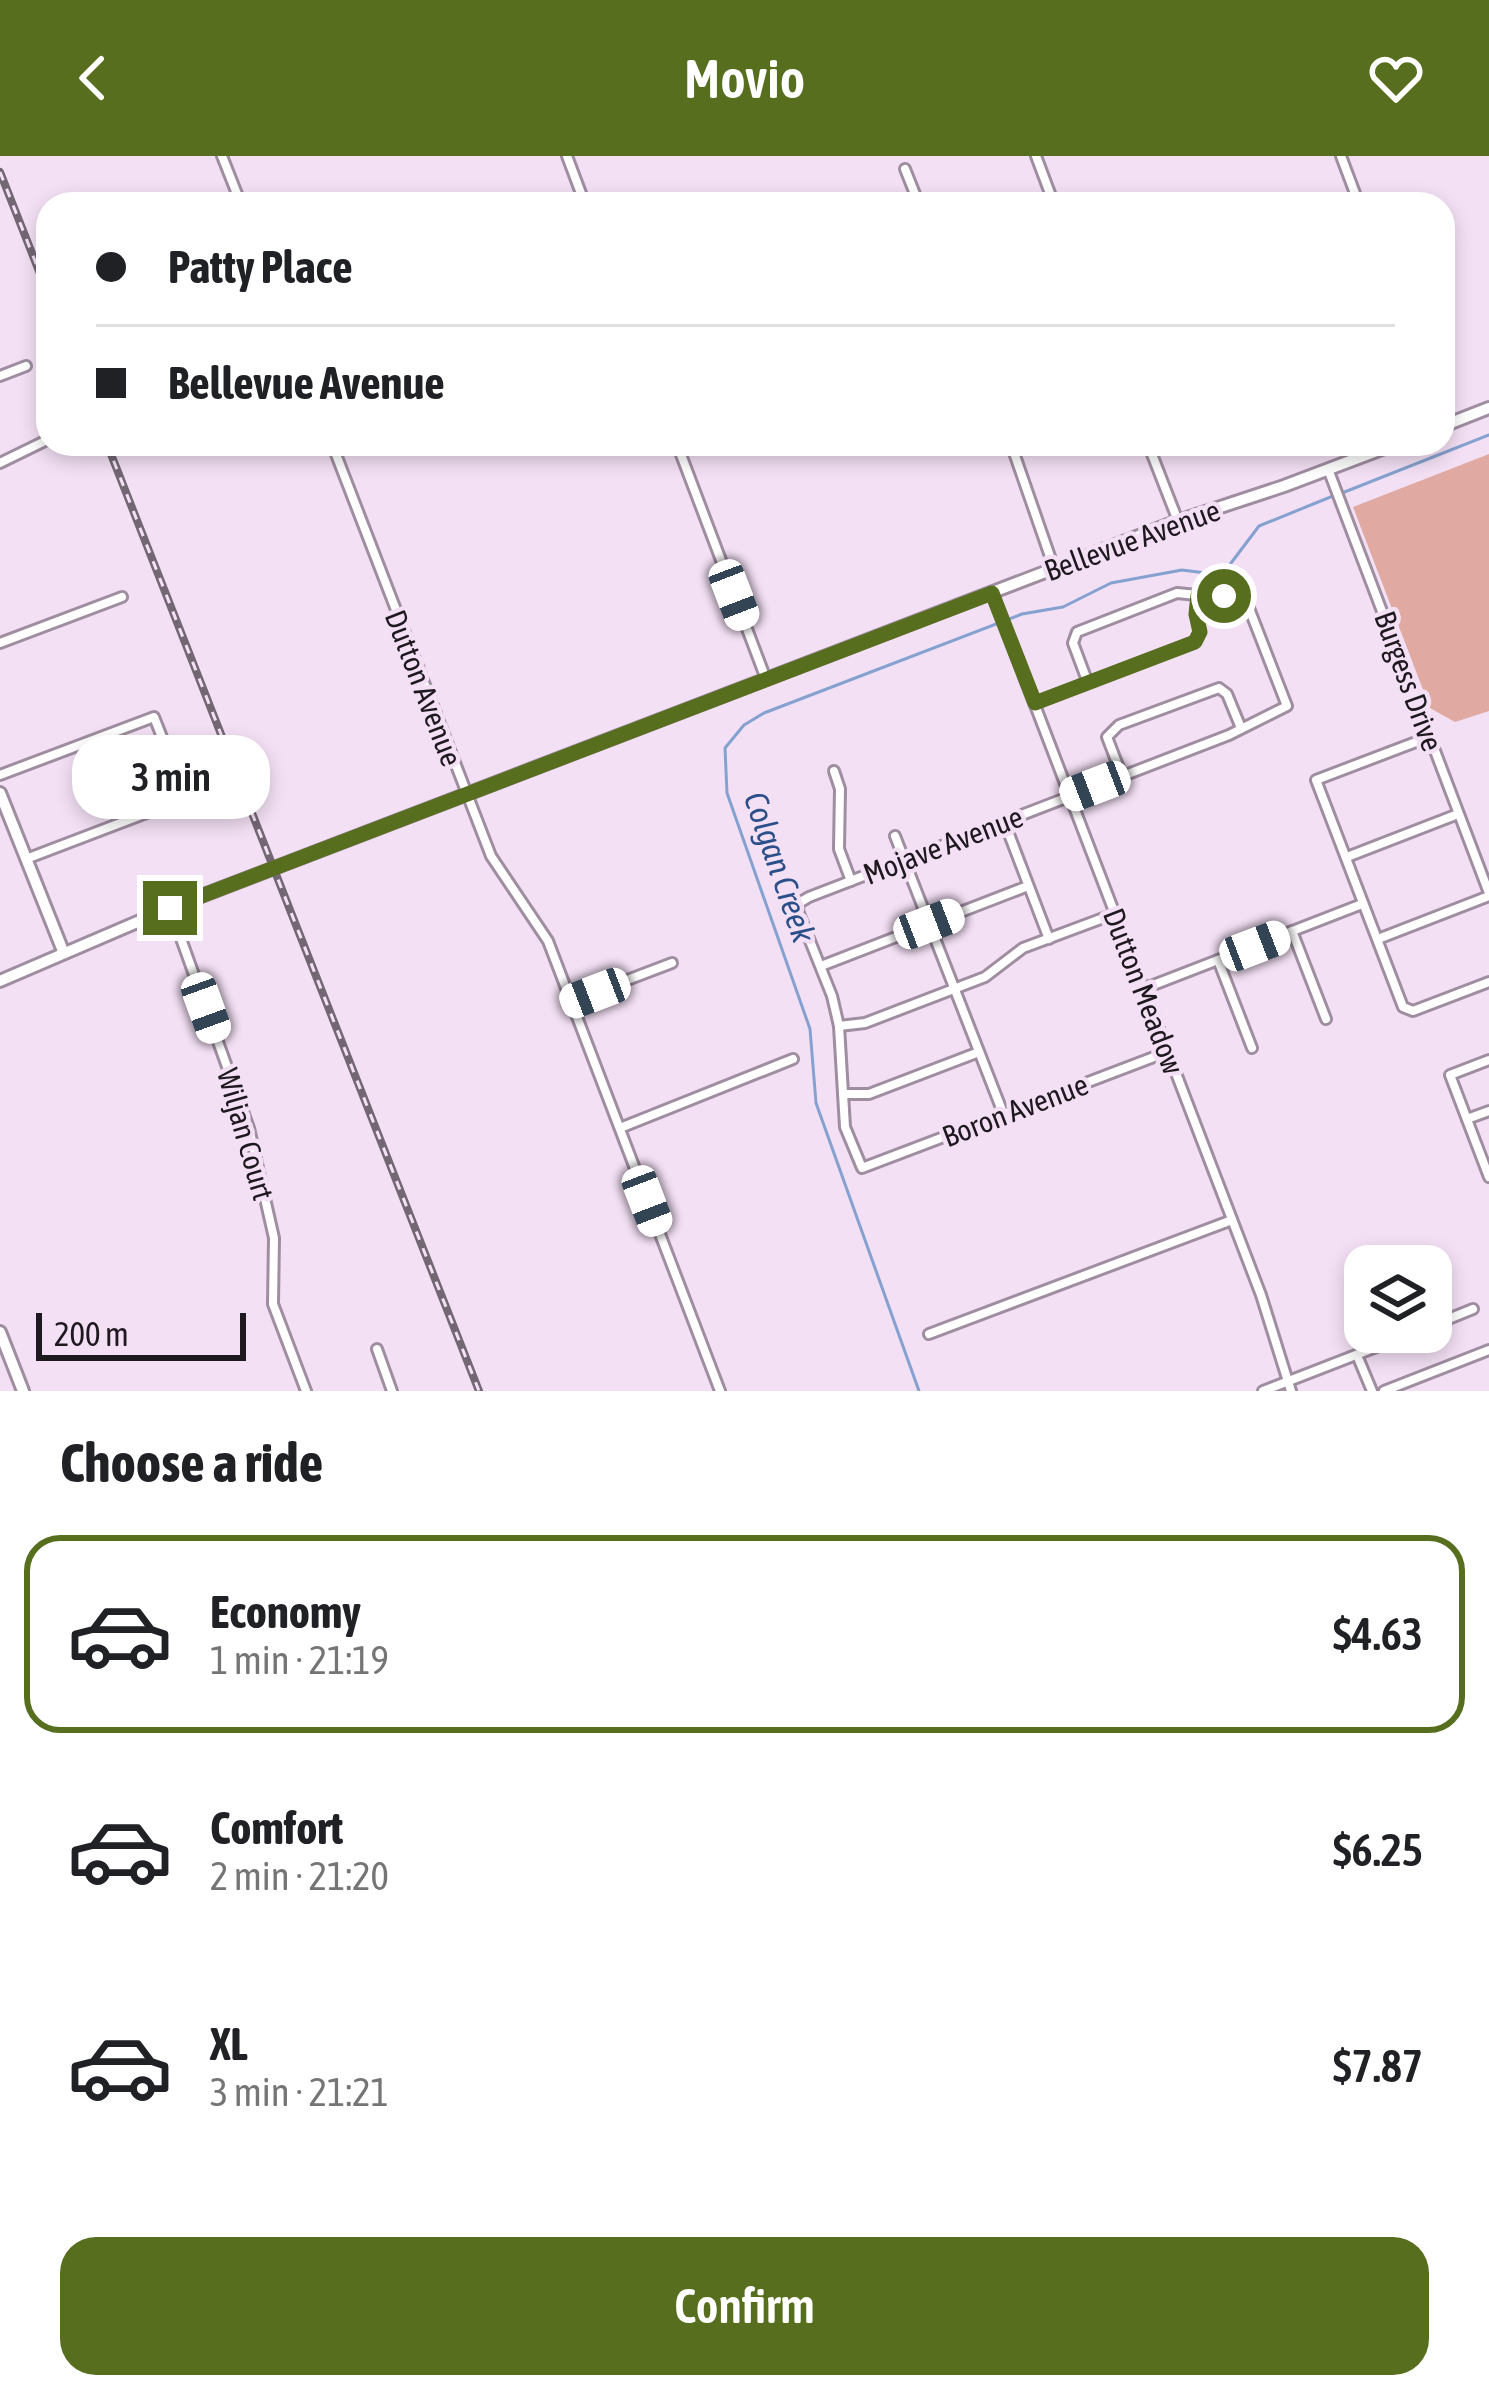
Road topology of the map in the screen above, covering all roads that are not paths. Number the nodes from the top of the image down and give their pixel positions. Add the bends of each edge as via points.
1 (222, 156) edge
2 (567, 156) edge
3 (1036, 156) edge
4 (1341, 156) edge
5 (905, 169) dead end
6 (236, 192) edge
7 (580, 192) edge
8 (914, 192) edge
9 (1050, 192) edge
10 (1354, 192) edge
11 (26, 366) dead end
12 (0, 376) edge
13 (1489, 408) edge
14 (1455, 421) edge
15 (36, 445) edge
16 (337, 456) edge
17 (682, 456) edge
18 (1015, 456) edge
19 (1153, 456) edge
20 (1364, 456) edge
21 (0, 463) edge
22 (1328, 470) junction
23 (1178, 521) junction
24 (1054, 568) junction
25 (992, 593) junction
26 (1198, 595) junction
27 (122, 597) dead end
28 (0, 643) edge
29 (766, 679) junction
30 (1088, 683) junction
31 (1035, 703) junction
32 (1241, 728) junction
33 (1429, 737) junction
34 (834, 771) dead end
35 (0, 775) edge
36 (1122, 776) junction
37 (0, 794) edge
38 (1069, 796) junction
39 (465, 797) junction
40 (1459, 814) junction
41 (1004, 820) junction
42 (895, 836) dead end
43 (1347, 857) junction
44 (26, 859) junction
45 (905, 861) junction
46 (850, 881) junction
47 (1028, 886) junction
48 (1489, 894) edge
49 (1362, 904) junction
50 (170, 908) junction
51 (1114, 914) junction
52 (929, 924) junction
53 (1292, 931) junction
54 (1048, 939) junction
55 (1378, 939) junction
56 (63, 951) junction
57 (1218, 960) junction
58 (672, 963) dead end
59 (821, 966) junction
60 (0, 981) edge
61 (1489, 982) edge
62 (954, 988) junction
63 (1143, 989) junction
64 (572, 1001) junction
65 (1327, 1019) dead end
66 (838, 1026) junction
67 (1252, 1048) dead end
68 (979, 1052) junction
69 (1167, 1052) junction
70 (794, 1059) dead end
71 (1489, 1060) edge
72 (843, 1094) junction
73 (1489, 1111) edge
74 (1003, 1113) junction
75 (1467, 1118) junction
76 (620, 1128) junction
77 (1489, 1177) edge
78 (1232, 1220) junction
79 (1472, 1309) dead end
80 (1452, 1317) edge
81 (0, 1332) edge
82 (929, 1334) dead end
83 (376, 1349) dead end
84 (1489, 1349) edge
85 (1366, 1353) edge
86 (1359, 1360) dead end
87 (1290, 1386) edge
88 (23, 1391) edge
89 (306, 1391) edge
90 (392, 1391) edge
91 (720, 1391) edge
92 (1263, 1391) edge
93 (1372, 1391) edge
94 (1384, 1391) edge

1 - 6 street
2 - 7 street
3 - 9 street
4 - 10 street
5 - 8 street
11 - 12 street
13 - 14 street
15 - 21 street
16 - 39 street, Dutton Avenue
17 - 29 street
18 - 24 street
19 - 23 street
20 - 22 street, Bellevue Avenue
22 - 23 street, Bellevue Avenue
22 - 33 street, Burgess Drive
23 - 24 street, Bellevue Avenue
24 - 25 street, Bellevue Avenue
25 - 29 street, Bellevue Avenue
25 - 31 street, Dutton Meadow
26 - 30 street via 1195,642
26 - 30 street via 1168,595 1077,632 1073,643
26 - 32 street, Mojave Avenue via 1244,599 1287,706
27 - 28 street
29 - 39 street, Bellevue Avenue
30 - 31 street
31 - 38 street, Dutton Meadow
32 - 36 street, Mojave Avenue
32 - 36 street via 1220,688 1119,725 1107,737
33 - 40 street, Burgess Drive
33 - 43 street via 1316,781
34 - 46 street via 839,849
35 - 44 street via 154,717 186,798
36 - 38 street, Mojave Avenue
37 - 44 street
38 - 41 street, Mojave Avenue
38 - 51 street, Dutton Meadow
39 - 50 street, Bellevue Avenue
39 - 64 street, Dutton Avenue via 490,856 548,940
40 - 43 street
40 - 48 street, Burgess Drive
41 - 45 street, Mojave Avenue
41 - 47 street
42 - 45 street
43 - 49 street
44 - 56 street
45 - 46 street, Mojave Avenue
45 - 52 street
46 - 59 street, Mojave Avenue via 799,902
47 - 52 street
47 - 54 street
48 - 55 street
49 - 53 street
49 - 55 street
50 - 56 street, Bellevue Avenue
50 - 89 street, Wiljan Court via 249,1128 274,1238 272,1296
51 - 54 street
51 - 63 street, Dutton Meadow
52 - 59 street
52 - 62 street
53 - 57 street
53 - 65 street
54 - 62 street
55 - 61 street via 1407,1011
56 - 60 street, Bellevue Avenue
57 - 63 street
57 - 67 street
58 - 64 street
59 - 66 street
62 - 66 street
62 - 68 street
63 - 69 street, Dutton Meadow
64 - 76 street, Dutton Avenue
66 - 72 street
68 - 72 street via 868,1094
68 - 74 street
69 - 74 street, Boron Avenue
69 - 78 street, Dutton Meadow
70 - 76 street
71 - 75 street via 1450,1075
72 - 74 street, Boron Avenue via 845,1127 862,1168
73 - 75 street
75 - 77 street
76 - 91 street, Dutton Avenue
78 - 82 street
78 - 87 street, Dutton Meadow
79 - 80 street
81 - 88 street
83 - 90 street
84 - 94 street
85 - 87 street
86 - 93 street
87 - 92 street

